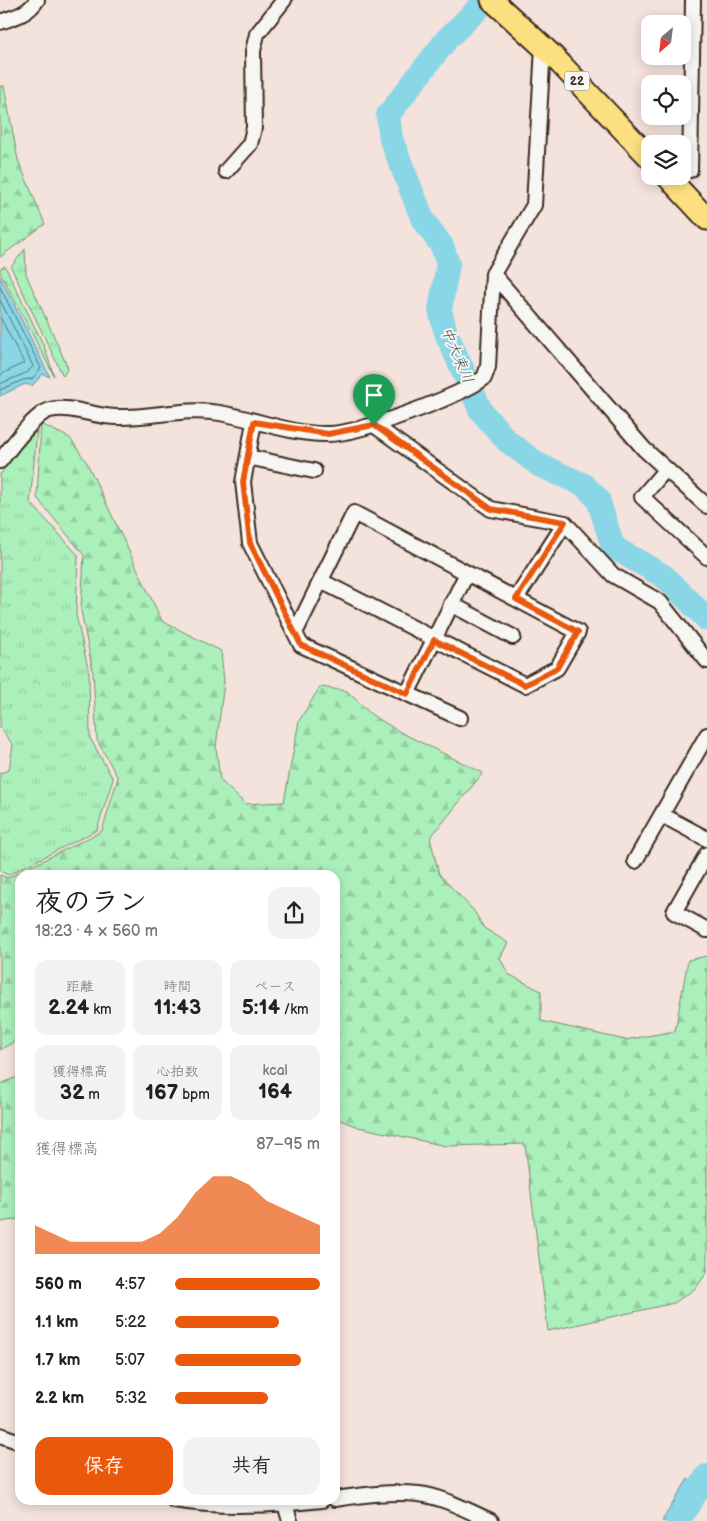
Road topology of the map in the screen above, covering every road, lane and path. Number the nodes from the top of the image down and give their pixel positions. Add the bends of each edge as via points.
1 (37, 0) edge
2 (284, 0) edge
3 (693, 0) edge
4 (496, 3) edge
5 (0, 22) edge
6 (543, 46) junction
7 (691, 135) edge
8 (641, 149) edge
9 (226, 171) dead end
10 (675, 185) edge
11 (707, 219) edge
12 (493, 274) junction
13 (254, 422) junction
14 (374, 425) junction
15 (248, 458) junction
16 (0, 461) edge
17 (666, 469) junction
18 (314, 471) dead end
19 (707, 506) edge
20 (565, 522) junction
21 (707, 556) edge
22 (467, 573) junction
23 (321, 581) junction
24 (516, 599) junction
25 (451, 604) junction
26 (295, 633) junction
27 (513, 638) dead end
28 (434, 640) junction
29 (707, 661) edge
30 (407, 694) junction
31 (460, 718) dead end
32 (707, 735) edge
33 (662, 815) junction
34 (707, 839) edge
35 (707, 854) edge
36 (635, 862) dead end
37 (707, 930) edge
38 (0, 1435) edge
39 (15, 1440) edge
40 (340, 1497) edge
41 (285, 1505) edge
42 (290, 1521) edge
43 (491, 1521) edge

1 - 5 street via 32,8
2 - 9 street via 258,34 253,51 254,128 250,144
3 - 7 street
4 - 6 main road, 22
6 - 8 main road, 22
6 - 12 street via 534,205
10 - 11 main road
12 - 14 street via 488,368 484,378
12 - 17 street via 644,449
13 - 14 street via 328,434
13 - 15 street
13 - 16 street via 198,411 117,417 49,410 35,419
14 - 20 street via 491,509
15 - 18 street
15 - 26 street via 243,482 250,543
17 - 19 street
17 - 21 street via 642,497
20 - 24 street
20 - 29 street via 613,575 660,602
22 - 23 street via 354,513
22 - 24 street
22 - 25 street
23 - 26 street
23 - 28 street
24 - 28 street via 578,632 557,668 525,685
25 - 27 street
25 - 28 street
26 - 30 street via 301,645
28 - 30 street
30 - 31 street
32 - 33 street
33 - 34 street
33 - 36 street
35 - 37 street via 674,912
38 - 39 street
40 - 43 street via 389,1492 420,1494 443,1500
41 - 42 street

